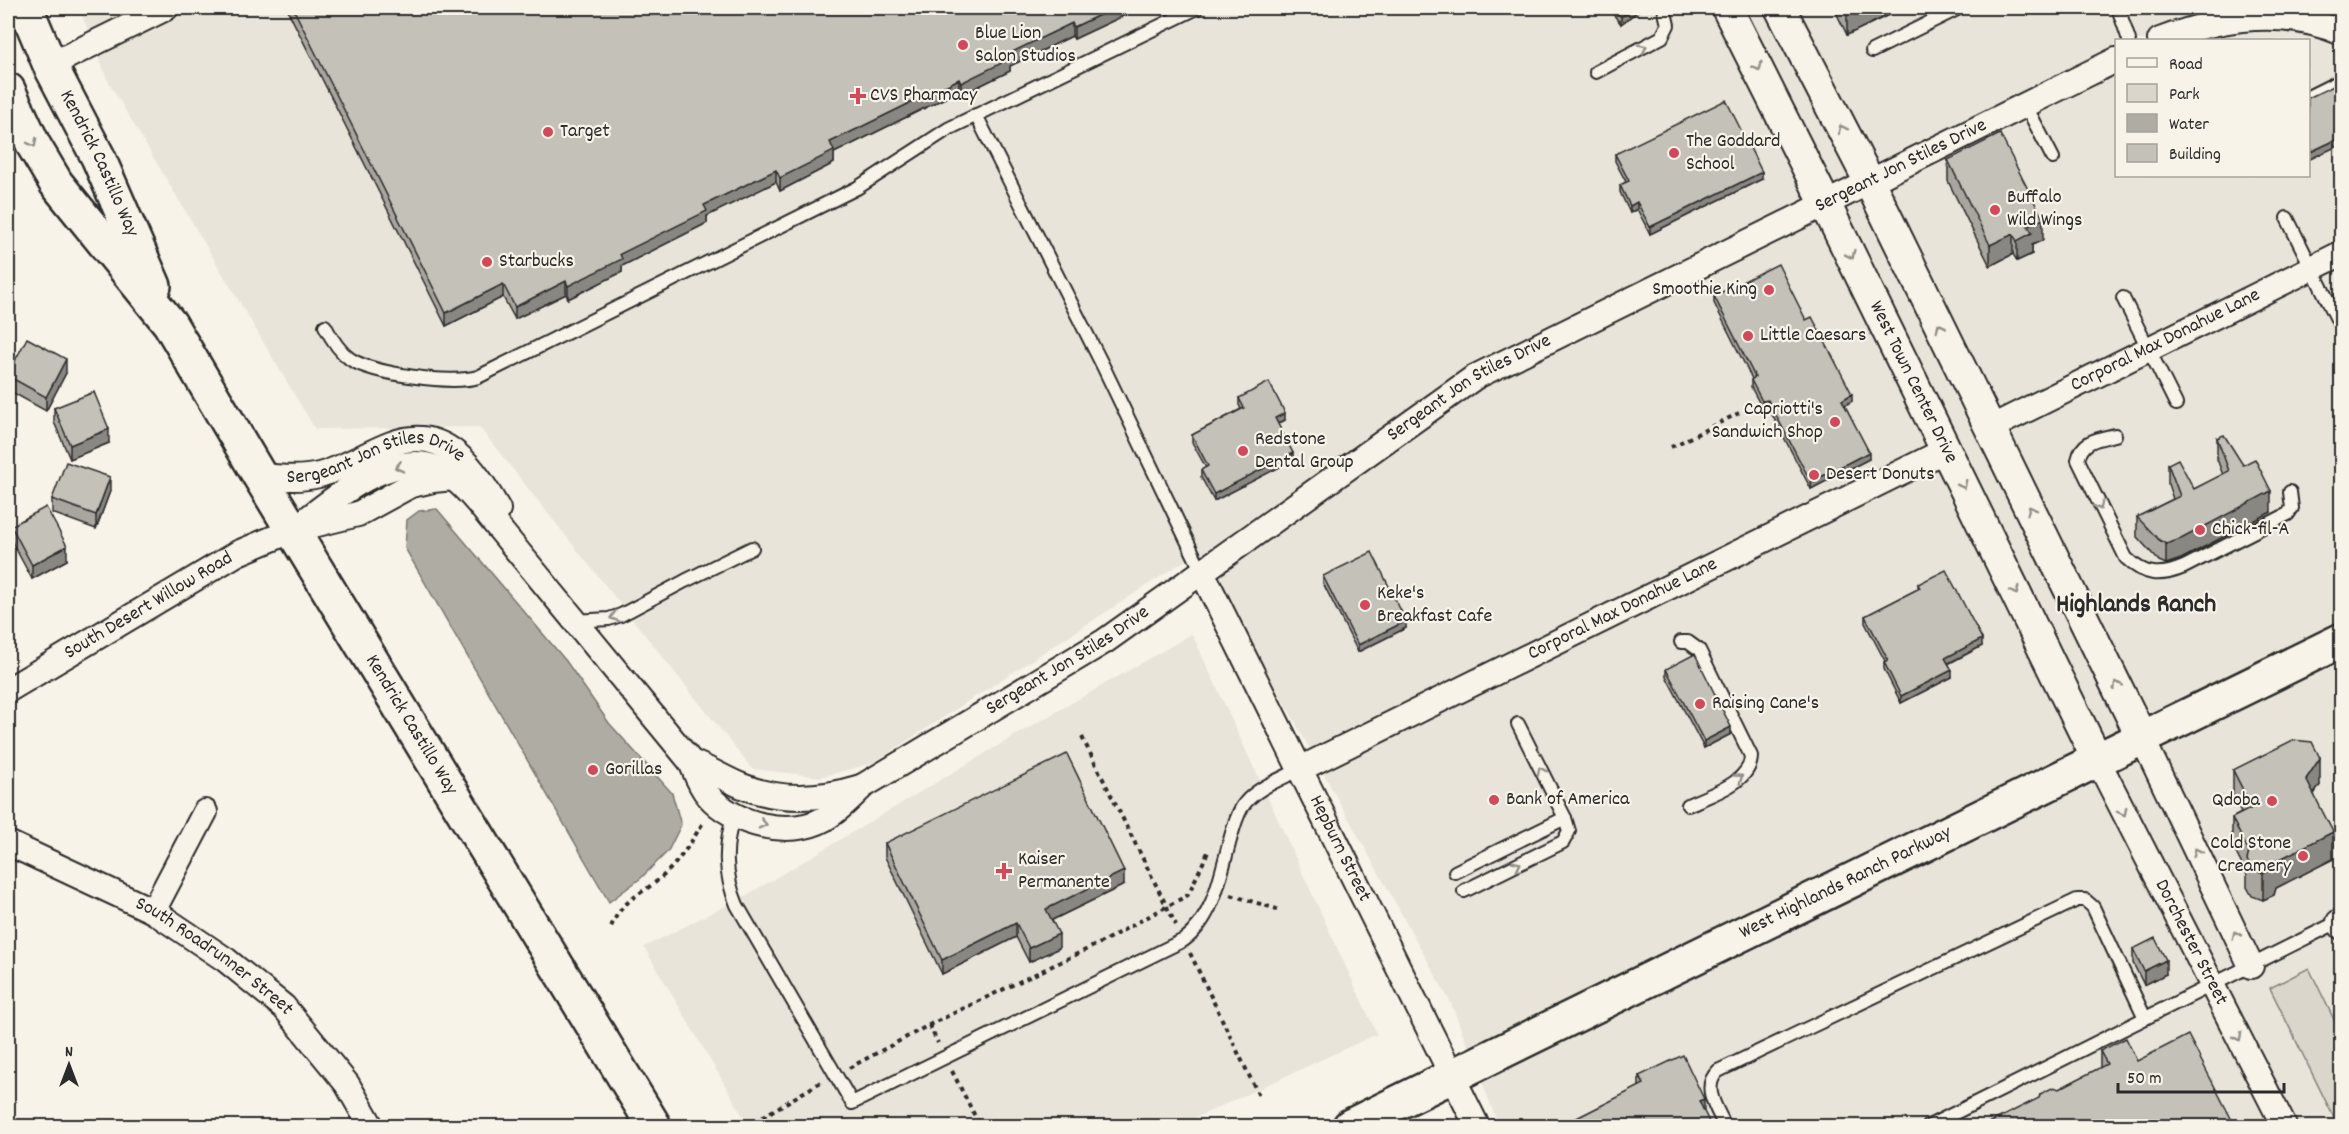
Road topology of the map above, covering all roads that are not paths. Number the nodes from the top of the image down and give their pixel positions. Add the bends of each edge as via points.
1 (26, 8) edge
2 (166, 8) edge
3 (1197, 8) edge
4 (1664, 8) edge
5 (1726, 8) edge
6 (1780, 8) edge
7 (1959, 8) edge
8 (2118, 8) edge
9 (2321, 15) edge
10 (2342, 33) edge
11 (2129, 39) edge
12 (2163, 39) edge
13 (1872, 51) dead end
14 (2115, 60) edge
15 (50, 64) junction
16 (1596, 72) dead end
17 (2342, 80) edge
18 (8, 90) edge
19 (2310, 96) edge
20 (2025, 104) junction
21 (976, 115) junction
22 (2053, 158) dead end
23 (1869, 181) junction
24 (1825, 203) junction
25 (2287, 218) dead end
26 (2342, 253) edge
27 (2312, 268) junction
28 (2123, 298) dead end
29 (2339, 322) dead end
30 (170, 324) junction
31 (325, 326) dead end
32 (2149, 349) junction
33 (2176, 404) dead end
34 (1989, 428) junction
35 (2115, 435) dead end
36 (1946, 450) junction
37 (259, 475) junction
38 (2290, 492) dead end
39 (293, 530) junction
40 (752, 548) dead end
41 (534, 571) junction
42 (1202, 572) junction
43 (575, 621) junction
44 (2342, 640) edge
45 (1681, 642) dead end
46 (8, 690) edge
47 (1518, 724) dead end
48 (2142, 738) junction
49 (2097, 759) junction
50 (691, 762) junction
51 (1300, 769) junction
52 (863, 786) junction
53 (1688, 805) dead end
54 (726, 809) junction
55 (205, 812) dead end
56 (1565, 818) junction
57 (8, 843) edge
58 (1455, 872) dead end
59 (1464, 891) dead end
60 (153, 911) junction
61 (2340, 923) edge
62 (2251, 966) junction
63 (2211, 985) junction
64 (2145, 1018) junction
65 (1453, 1076) junction
66 (371, 1126) edge
67 (654, 1126) edge
68 (1350, 1126) edge
69 (1477, 1126) edge
70 (1725, 1126) edge
71 (1929, 1126) edge
72 (2284, 1126) edge

1 - 15 main road, Kendrick Castillo Way
2 - 15 street
3 - 21 lane
16 -> 4 lane via 1662,37 1668,25
5 -> 24 street, West Town Center Drive
23 -> 6 street
7 - 13 lane
8 - 11 lane
9 - 10 street
9 - 12 street via 2231,20
14 - 20 street, Sergeant Jon Stiles Drive
15 - 30 main road, Kendrick Castillo Way via 98,157
17 - 19 lane
18 -> 30 main road, Kendrick Castillo Way via 56,183
20 - 22 lane
20 - 23 street, Sergeant Jon Stiles Drive
21 - 31 lane via 857,188 478,378 441,380 361,365 341,351
21 - 42 lane
23 - 24 street, Sergeant Jon Stiles Drive
34 -> 23 street
24 -> 36 street, West Town Center Drive
24 - 42 street, Sergeant Jon Stiles Drive via 1468,382
25 - 27 lane
26 - 27 street, Corporal Max Donahue Lane
27 - 29 lane
27 - 32 street, Corporal Max Donahue Lane
28 - 32 lane
30 - 37 main road, Kendrick Castillo Way
32 - 33 lane
32 - 34 street, Corporal Max Donahue Lane
48 -> 34 street
35 -> 38 lane via 2088,441 2078,460 2126,558 2137,568 2155,574 2168,574 2184,567 2288,514 2292,508
36 -> 49 street, West Town Center Drive
36 - 51 street, Corporal Max Donahue Lane
37 - 39 main road, Kendrick Castillo Way
37 - 41 street, Sergeant Jon Stiles Drive via 302,478 337,469 394,443 415,439 434,442 453,451 472,468
39 - 41 street, Sergeant Jon Stiles Drive via 350,488 395,467 433,467 454,478 472,496
39 - 46 street, South Desert Willow Road via 238,553
39 - 67 main road, Kendrick Castillo Way
40 -> 43 lane via 616,617
41 - 43 street, Sergeant Jon Stiles Drive
42 - 51 street, Hepburn Street
42 - 52 street, Sergeant Jon Stiles Drive via 1090,651
43 - 50 street, Sergeant Jon Stiles Drive
44 - 48 main road, West Highlands Ranch Parkway
53 -> 45 lane via 1740,780 1751,765 1751,756 1699,650
56 -> 47 lane
48 - 49 main road, West Highlands Ranch Parkway
62 -> 48 street
49 -> 63 street, Dorchester Street
49 - 65 main road, West Highlands Ranch Parkway
50 - 52 street, Sergeant Jon Stiles Drive via 744,787 777,795 827,795
50 - 54 street, Sergeant Jon Stiles Drive via 703,789
51 - 54 lane via 1258,791 1244,804 1205,919 1184,940 852,1103 733,896 726,854
51 - 65 street, Hepburn Street
54 -> 52 street, Sergeant Jon Stiles Drive via 768,826 798,828 835,812
55 - 60 street
56 - 58 lane
59 -> 56 lane via 1563,842 1569,831
57 - 60 street, South Roadrunner Street
60 - 66 street, South Roadrunner Street via 226,960 284,1007 348,1084
61 - 62 lane
62 - 63 lane
63 - 64 lane
63 -> 72 street, Dorchester Street
64 - 70 lane via 2092,907 2085,900 2077,900 1718,1071 1712,1077 1711,1095
64 - 71 lane
65 - 68 main road, West Highlands Ranch Parkway
65 - 69 street, Hepburn Street

